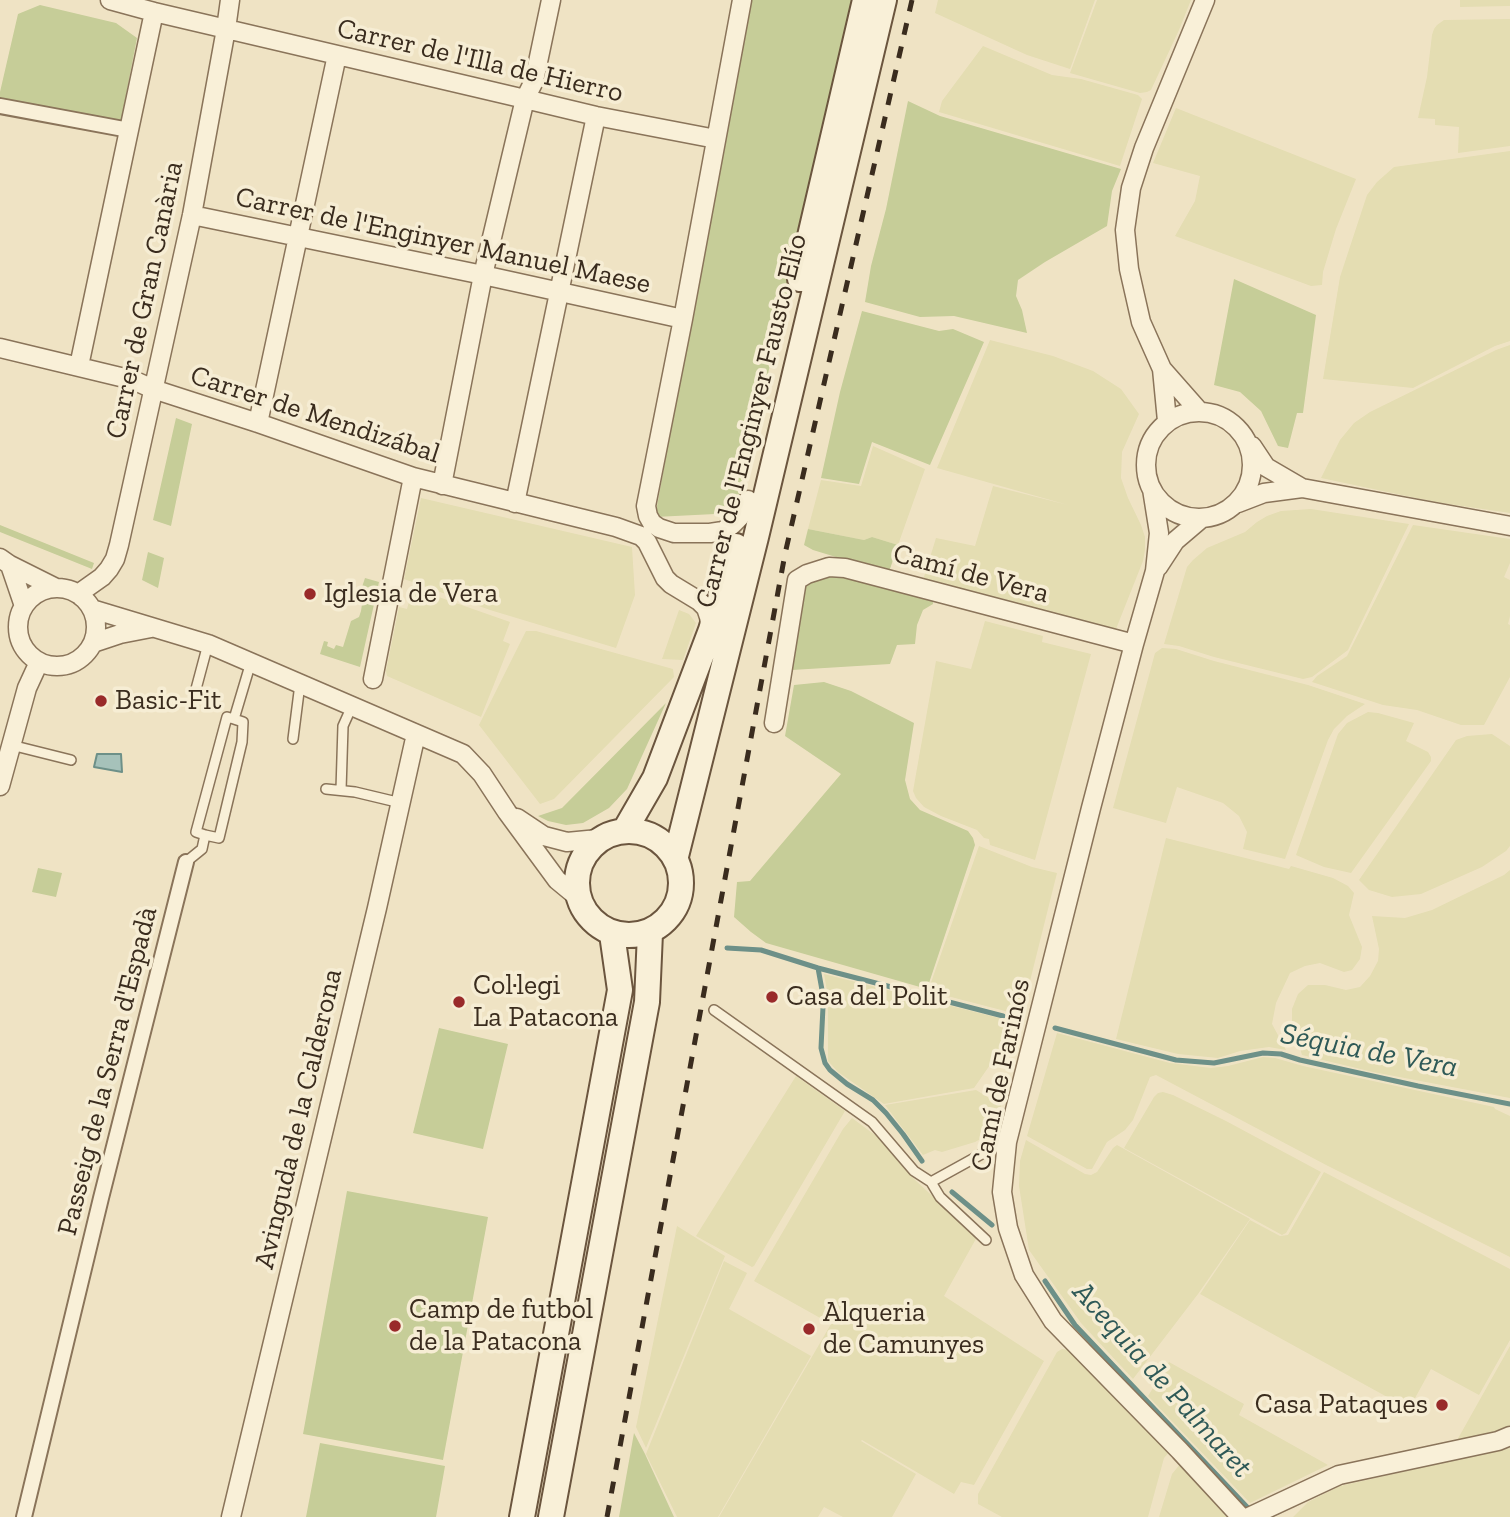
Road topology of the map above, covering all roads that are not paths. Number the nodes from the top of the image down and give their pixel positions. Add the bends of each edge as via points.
1 (110, 0) edge
2 (230, 0) edge
3 (551, 0) edge
4 (742, 0) edge
5 (865, 0) edge
6 (884, 0) edge
7 (1205, 0) edge
8 (154, 12) junction
9 (226, 29) junction
10 (337, 55) junction
11 (525, 99) junction
12 (0, 106) edge
13 (596, 116) junction
14 (129, 130) junction
15 (716, 139) junction
16 (192, 215) junction
17 (299, 237) junction
18 (483, 275) junction
19 (560, 292) junction
20 (683, 319) junction
21 (0, 348) edge
22 (79, 366) junction
23 (1162, 369) junction
24 (153, 388) junction
25 (1199, 411) junction
26 (1167, 421) junction
27 (258, 423) junction
28 (1247, 439) junction
29 (413, 477) junction
30 (442, 485) junction
31 (1302, 488) junction
32 (1152, 489) junction
33 (748, 500) junction
34 (514, 503) junction
35 (1238, 503) junction
36 (646, 506) junction
37 (1202, 518) junction
38 (1510, 526) edge
39 (616, 527) junction
40 (5, 561) edge
41 (1155, 571) junction
42 (57, 588) junction
43 (78, 594) junction
44 (24, 606) junction
45 (92, 609) junction
46 (155, 627) junction
47 (711, 630) junction
48 (93, 643) junction
49 (208, 644) junction
50 (1134, 644) junction
51 (39, 662) junction
52 (251, 662) junction
53 (373, 679) dead end
54 (300, 684) junction
55 (196, 689) dead end
56 (352, 706) junction
57 (234, 719) junction
58 (774, 723) dead end
59 (416, 734) junction
60 (293, 739) dead end
61 (11, 745) junction
62 (71, 760) dead end
63 (0, 786) edge
64 (326, 789) dead end
65 (341, 790) junction
66 (401, 803) junction
67 (507, 812) junction
68 (625, 830) junction
69 (205, 835) junction
70 (598, 839) junction
71 (676, 856) junction
72 (186, 862) joint
73 (580, 899) junction
74 (650, 933) junction
75 (611, 934) junction
76 (714, 1010) dead end
77 (1007, 1142) junction
78 (931, 1182) junction
79 (986, 1240) dead end
80 (1510, 1436) edge
81 (24, 1517) edge
82 (231, 1517) edge
83 (522, 1517) edge
84 (551, 1517) edge
85 (1241, 1517) edge
86 (1249, 1517) edge

1 - 8 street, Carrer de l'Illa de Hierro
2 - 9 street, Carrer de Gran Canària
3 - 11 street via 534,80
4 - 15 street
5 - 33 main road, Carrer de l'Enginyer Fausto Elío
6 - 71 main road, Carrer de l'Enginyer Fausto Elío
7 - 23 street via 1144,148 1131,188 1125,230 1141,322
8 - 9 street, Carrer de l'Illa de Hierro
8 - 14 street
9 - 10 street, Carrer de l'Illa de Hierro
9 - 16 street, Carrer de Gran Canària
10 - 11 street, Carrer de l'Illa de Hierro
10 - 17 street
11 - 13 street, Carrer de l'Illa de Hierro
11 - 18 street
12 - 14 street
13 - 15 street, Carrer de l'Illa de Hierro
13 - 19 street
14 - 22 street
15 - 20 street
16 - 17 street, Carrer de l'Enginyer Manuel Maese
16 - 24 street, Carrer de Gran Canària
17 - 18 street, Carrer de l'Enginyer Manuel Maese
17 - 27 street
18 - 19 street, Carrer de l'Enginyer Manuel Maese
18 - 30 street
19 - 20 street, Carrer de l'Enginyer Manuel Maese
19 - 34 street
20 - 36 street
21 - 22 street, Carrer de Mendizábal
22 - 24 street, Carrer de Mendizábal
23 - 25 street
23 - 26 street
24 - 27 street, Carrer de Mendizábal
24 - 43 street, Carrer de Gran Canària via 115,559 102,577
25 - 26 street
25 - 28 street via 1227,418
26 - 32 street via 1149,445 1147,475
27 - 29 street, Carrer de Mendizábal
28 - 31 street via 1266,467
28 - 35 street via 1253,472
29 - 30 street, Carrer de Mendizábal
29 - 53 street
30 - 34 street, Carrer de Mendizábal
31 - 35 street via 1264,493
31 - 38 street
32 - 37 street via 1173,511
32 - 41 street, Camí de Farinós via 1159,533
33 - 36 street, Carrer de l'Enginyer Fausto Elío via 732,525 710,533 674,533 659,528
33 - 47 main road, Carrer de l'Enginyer Fausto Elío
34 - 39 street, Carrer de Mendizábal
35 - 37 street
36 - 39 street via 636,522
37 - 41 street, Camí de Farinós via 1175,541
39 - 47 street, Carrer de Mendizábal via 647,542 665,578 706,608
40 - 42 street
40 - 44 street
41 - 50 street, Camí de Farinós
42 - 43 street
42 - 44 street via 44,590
43 - 45 street
44 - 51 street via 19,618 21,645
45 - 46 street
45 - 48 street via 96,620
46 - 48 street
46 - 49 street
47 - 68 main road, Carrer de l'Enginyer Fausto Elío via 655,778
48 - 51 street via 76,662 51,666
49 - 52 street
49 - 55 lane
50 - 58 street, Camí de Vera via 830,567 797,580
50 - 77 street, Camí de Farinós
51 - 61 street via 26,688
52 - 54 street
52 - 57 lane
54 - 56 street
54 - 60 lane
56 - 59 street
56 - 65 lane via 343,726
57 - 69 lane via 227,717 196,832
57 - 69 lane, Passeig de la Serra d'Espadà via 243,722 242,742 219,838
59 - 66 street, Avinguda de la Calderona
59 - 67 street via 463,754
61 - 62 lane
61 - 63 street
64 - 65 lane
65 - 66 lane
66 - 82 street, Avinguda de la Calderona
67 - 70 street via 544,836 567,842
67 - 73 street via 557,880
68 - 70 main road
68 - 71 main road via 654,835
69 - 72 lane, Passeig de la Serra d'Espadà via 202,849
70 - 73 main road via 580,870
71 - 74 main road via 679,891 673,908
72 - 81 street, Passeig de la Serra d'Espadà
73 - 75 main road via 593,922
74 - 75 main road
74 - 84 main road via 647,1002
75 - 83 main road via 620,990
76 - 78 lane via 872,1122 915,1171
77 - 78 lane
77 - 85 street, Camí de Farinós via 1002,1192 1009,1228 1031,1287 1053,1321
78 - 79 lane
80 - 86 street via 1339,1475

